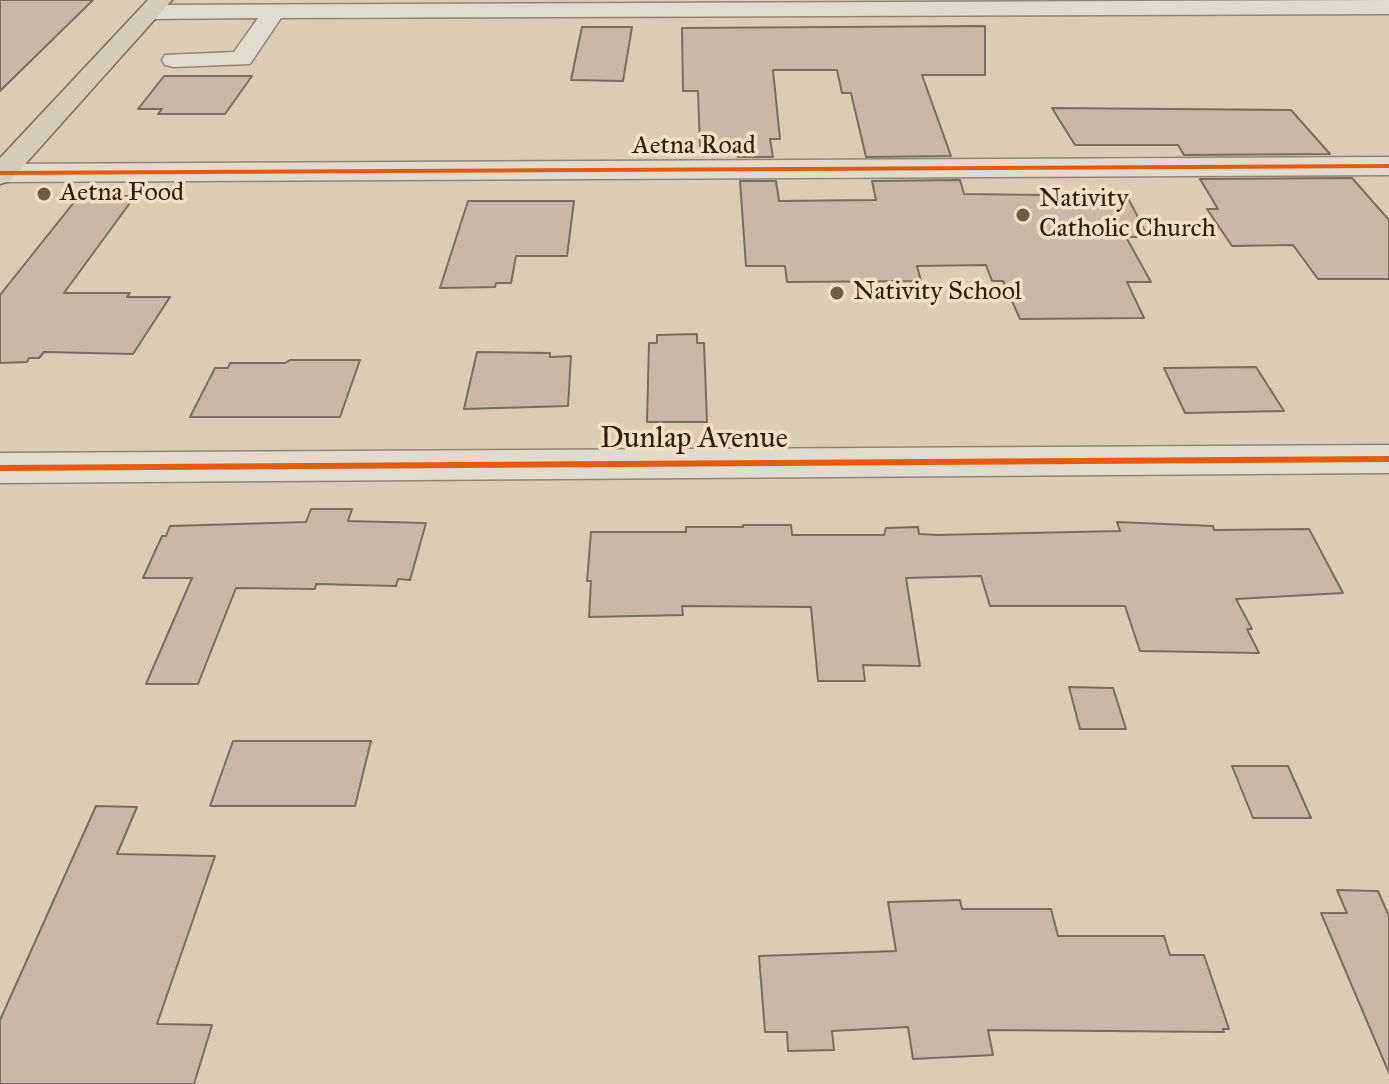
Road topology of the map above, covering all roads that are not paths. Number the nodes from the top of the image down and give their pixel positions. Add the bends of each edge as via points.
1 (1388, 3) edge
2 (686, 5) edge
3 (155, 6) edge
4 (274, 12) junction
5 (181, 33) dead end
6 (259, 33) junction
7 (174, 60) dead end
8 (1389, 166) edge
9 (1, 174) edge
10 (1389, 459) edge
11 (0, 468) edge

1 - 2 street
2 - 4 street
3 - 4 street
3 - 9 main road
4 - 6 street
5 - 6 street
6 - 7 street via 241,59
8 - 9 street, Aetna Road
10 - 11 street, Dunlap Avenue

